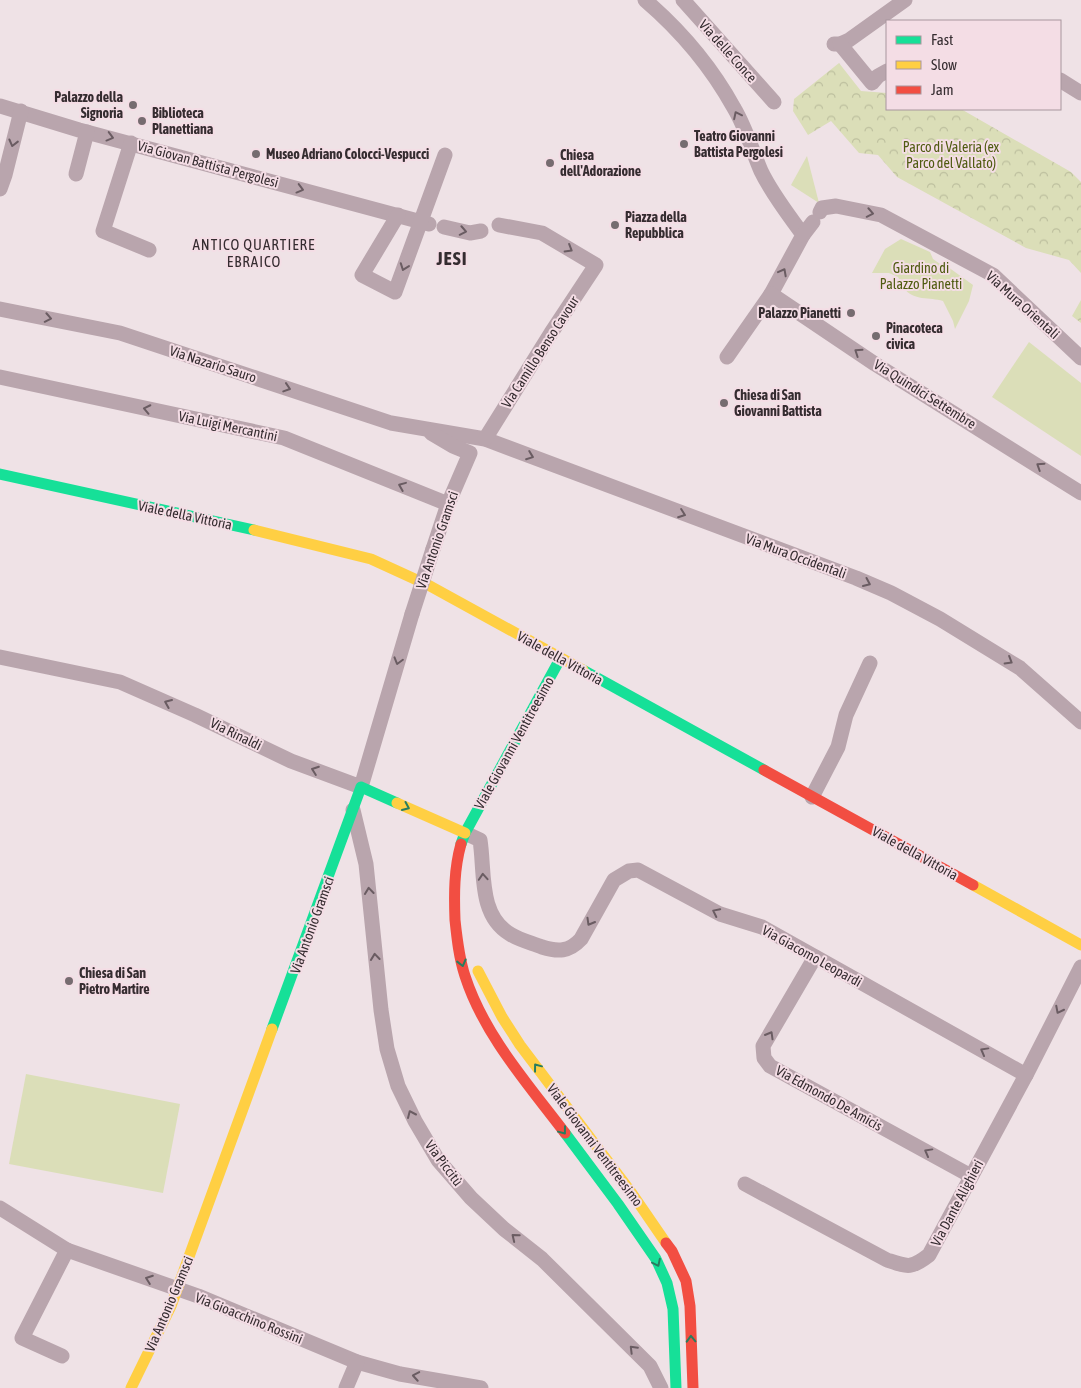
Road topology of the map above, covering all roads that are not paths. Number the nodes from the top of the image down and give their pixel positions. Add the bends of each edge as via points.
1 (645, 0) edge
2 (683, 0) edge
3 (905, 0) edge
4 (886, 72) edge
5 (1061, 81) edge
6 (1081, 92) edge
7 (774, 102) dead end
8 (0, 106) edge
9 (25, 113) junction
10 (87, 132) junction
11 (131, 143) junction
12 (445, 155) dead end
13 (76, 174) dead end
14 (3, 182) edge
15 (393, 213) junction
16 (431, 224) junction
17 (499, 225) dead end
18 (481, 231) dead end
19 (803, 235) junction
20 (149, 250) dead end
21 (771, 294) junction
22 (0, 308) edge
23 (727, 356) dead end
24 (1081, 358) edge
25 (0, 377) edge
26 (423, 429) junction
27 (484, 439) junction
28 (470, 453) joint
29 (0, 474) edge
30 (1081, 493) edge
31 (448, 504) junction
32 (0, 657) edge
33 (560, 659) junction
34 (870, 663) dead end
35 (1081, 722) edge
36 (361, 787) junction
37 (812, 797) junction
38 (353, 810) junction
39 (465, 833) junction
40 (336, 857) junction
41 (366, 864) junction
42 (455, 915) junction
43 (1081, 944) edge
44 (815, 957) junction
45 (1081, 967) edge
46 (1026, 1075) junction
47 (971, 1176) junction
48 (746, 1184) dead end
49 (0, 1208) edge
50 (67, 1250) junction
51 (178, 1289) junction
52 (62, 1356) dead end
53 (357, 1362) junction
54 (131, 1388) edge
55 (346, 1388) edge
56 (481, 1388) edge
57 (661, 1388) edge
58 (676, 1388) edge
59 (693, 1388) edge

19 -> 1 street via 775,196 735,109 718,82 665,17
2 - 7 street, Via delle Conce
3 - 4 street via 850,40 837,44 872,83
5 - 6 street
8 - 9 street, Via Giovan Battista Pergolesi
9 - 10 street, Via Giovan Battista Pergolesi
9 -> 14 street
10 -> 11 street, Via Giovan Battista Pergolesi
10 - 13 street
11 -> 15 street, Via Giovan Battista Pergolesi
11 - 20 street via 103,231
12 - 16 street
15 - 16 street, Via Giovan Battista Pergolesi
16 -> 15 street via 395,292 362,275
16 -> 18 street, Via Giovan Battista Pergolesi via 470,233
17 -> 27 street, Via Camillo Benso Cavour via 542,233 596,265
21 -> 19 street
19 -> 24 street, Via Mura Orientali via 818,214 836,206 881,215 993,274
21 - 23 street
30 -> 21 street, Via Quindici Settembre via 875,364
22 -> 26 street, Via Nazario Sauro via 120,332 391,423
31 -> 25 street, Via Luigi Mercantini via 284,438
26 - 27 street, Via Nazario Sauro
26 - 28 street, Via Nazario Sauro
27 -> 35 street, Via Mura Occidentali via 891,593 1020,668
28 - 31 street, Via Antonio Gramsci
29 - 33 street, Viale della Vittoria via 371,559 430,586
31 -> 36 street, Via Antonio Gramsci, bridge
36 -> 32 street, Via Rinaldi via 292,761 120,682
33 - 37 street, Viale della Vittoria
33 - 39 street, Viale Giovanni Ventitreesimo
34 - 37 street via 846,715 838,747
36 - 38 street, Via Antonio Gramsci
36 -> 39 street, Via Rinaldi
37 - 43 street, Viale della Vittoria
38 - 40 street, Via Antonio Gramsci
38 - 41 street, Via Piccitù
39 - 42 street, Viale Giovanni Ventitreesimo via 455,871
44 -> 39 street, Via Giacomo Leopardi via 762,927 720,914 638,870 614,880 574,946 553,951 511,935 495,919 485,891 480,840
40 - 41 street via 354,853
40 - 51 street, Via Antonio Gramsci
57 -> 41 street, Via Piccitù via 650,1366 542,1259 471,1198 438,1160 415,1122 398,1086 387,1049
42 -> 58 street, Viale Giovanni Ventitreesimo via 460,962 487,1025 656,1259 667,1283 673,1309
59 -> 42 street, Viale Giovanni Ventitreesimo via 690,1306 686,1281 672,1251 502,1018 486,990
46 -> 44 street, Via Giacomo Leopardi
47 -> 44 street, Via Edmondo De Amicis via 770,1066 764,1058 763,1046
45 -> 46 street, Via Dante Alighieri
46 - 47 street, Via Dante Alighieri
47 - 48 street, Via Dante Alighieri via 929,1255 917,1265 905,1266 887,1260
49 - 50 street, Via Gioacchino Rossini
51 -> 50 street, Via Gioacchino Rossini
50 - 52 street via 22,1338
51 - 53 street, Via Gioacchino Rossini
51 - 54 street, Via Antonio Gramsci
53 - 55 street
56 -> 53 street, Via Gioacchino Rossini via 400,1374

